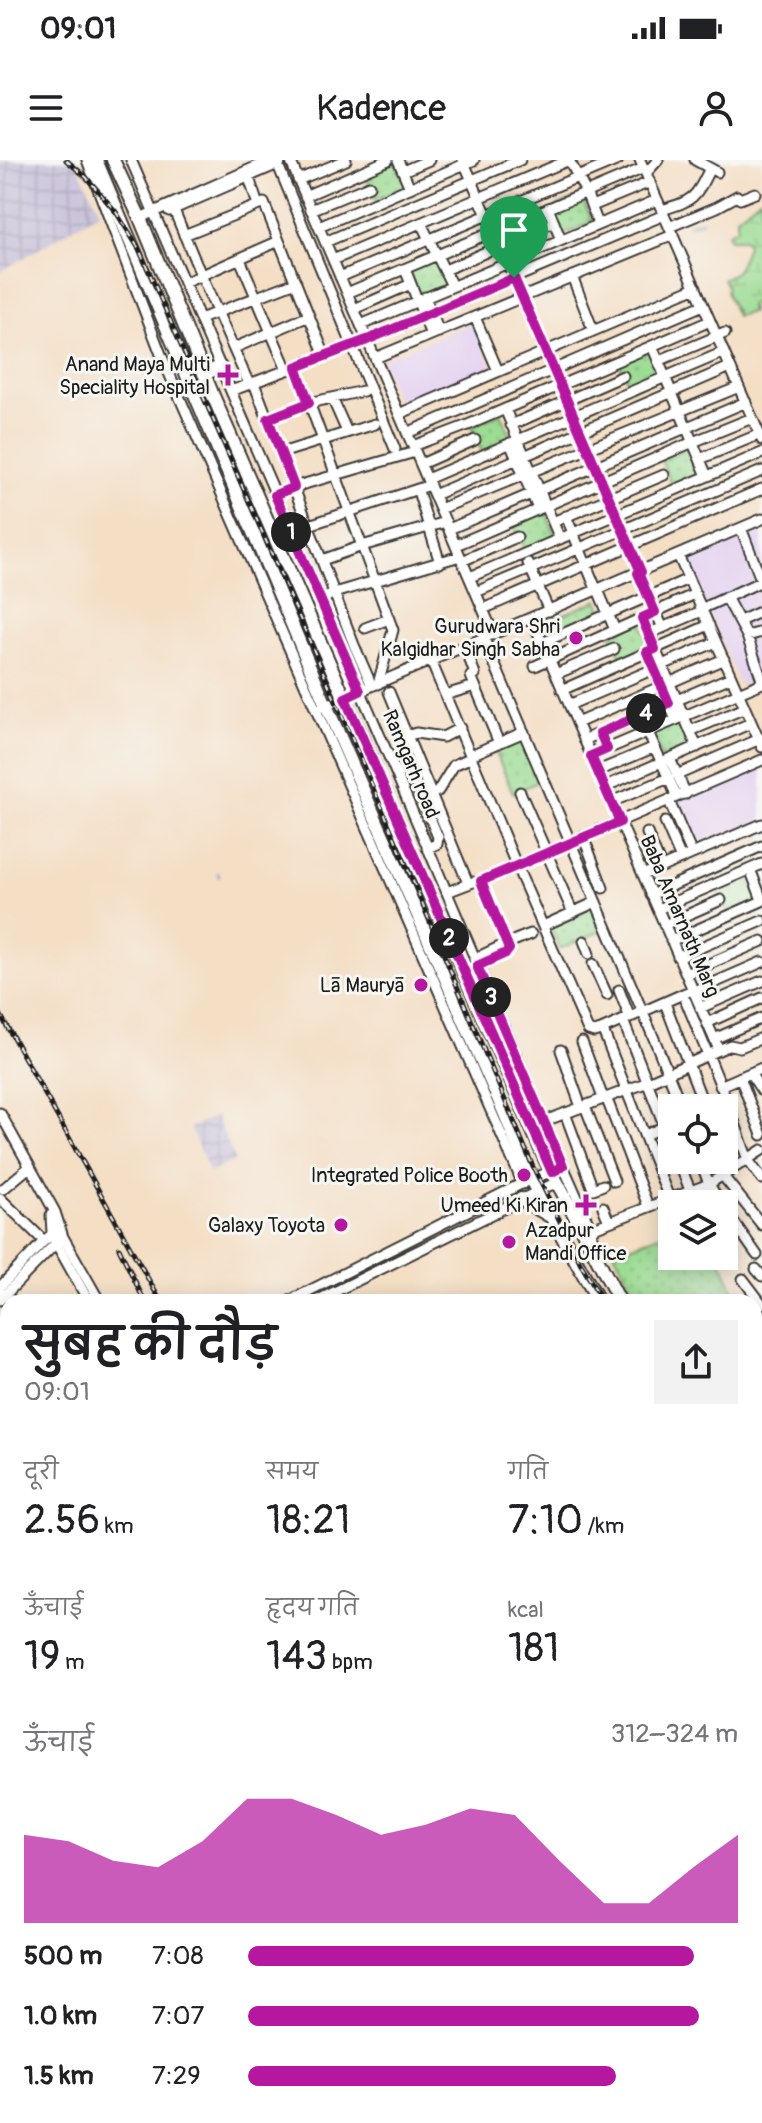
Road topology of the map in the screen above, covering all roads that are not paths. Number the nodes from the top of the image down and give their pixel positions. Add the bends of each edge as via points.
1 (87, 160) edge
2 (96, 160) edge
3 (113, 160) edge
4 (131, 160) edge
5 (346, 160) edge
6 (388, 160) edge
7 (398, 160) edge
8 (429, 160) edge
9 (520, 160) edge
10 (618, 160) edge
11 (658, 160) edge
12 (695, 160) edge
13 (284, 161) edge
14 (468, 161) edge
15 (403, 171) junction
16 (645, 171) edge
17 (248, 175) junction
18 (578, 177) junction
19 (298, 180) junction
20 (472, 180) junction
21 (369, 186) dead end
22 (410, 188) junction
23 (586, 192) junction
24 (755, 193) dead end
25 (305, 196) junction
26 (480, 198) junction
27 (657, 200) junction
28 (258, 205) junction
29 (592, 206) junction
30 (548, 208) junction
31 (174, 210) junction
32 (311, 210) junction
33 (663, 212) junction
34 (154, 213) junction
35 (487, 215) junction
36 (140, 218) junction
37 (475, 220) junction
38 (554, 222) junction
39 (421, 223) junction
40 (598, 224) junction
41 (319, 227) junction
42 (494, 231) junction
43 (671, 231) junction
44 (184, 235) junction
45 (481, 236) junction
46 (429, 240) junction
47 (561, 240) junction
48 (279, 241) junction
49 (325, 242) junction
50 (500, 246) junction
51 (438, 255) junction
52 (240, 259) junction
53 (333, 260) junction
54 (508, 262) junction
55 (405, 269) junction
56 (445, 270) junction
57 (201, 275) junction
58 (572, 276) junction
59 (340, 277) junction
60 (514, 278) junction
61 (296, 282) junction
62 (184, 283) junction
63 (411, 284) junction
64 (452, 286) junction
65 (696, 287) junction
66 (347, 293) junction
67 (256, 297) junction
68 (522, 297) junction
69 (422, 299) junction
70 (703, 305) junction
71 (354, 309) junction
72 (217, 312) junction
73 (428, 315) junction
74 (309, 316) junction
75 (475, 317) junction
76 (376, 318) junction
77 (200, 319) junction
78 (710, 321) junction
79 (361, 325) junction
80 (593, 330) junction
81 (271, 331) junction
82 (435, 333) junction
83 (382, 334) junction
84 (721, 334) junction
85 (367, 340) junction
86 (351, 346) junction
87 (652, 346) junction
88 (234, 348) junction
89 (176, 350) junction
90 (546, 351) junction
91 (724, 352) junction
92 (325, 356) junction
93 (162, 357) junction
94 (375, 358) junction
95 (617, 361) junction
96 (658, 361) junction
97 (220, 367) junction
98 (730, 367) junction
99 (291, 369) junction
100 (553, 369) junction
101 (498, 371) junction
102 (204, 374) junction
103 (382, 375) junction
104 (623, 376) junction
105 (664, 377) junction
106 (252, 384) junction
107 (560, 385) junction
108 (365, 386) junction
109 (739, 387) junction
110 (231, 391) junction
111 (630, 392) junction
112 (671, 392) junction
113 (332, 398) junction
114 (567, 400) junction
115 (746, 402) junction
116 (309, 403) junction
117 (505, 409) junction
118 (678, 411) junction
119 (399, 414) junction
120 (574, 416) junction
121 (752, 418) junction
122 (268, 419) junction
123 (560, 421) junction
124 (375, 424) dead end
125 (468, 425) junction
126 (511, 425) junction
127 (420, 427) junction
128 (686, 428) junction
129 (406, 429) junction
130 (347, 432) junction
131 (580, 432) junction
132 (388, 433) junction
133 (761, 437) edge
134 (567, 438) junction
135 (323, 440) junction
136 (426, 440) junction
137 (475, 440) junction
138 (514, 442) junction
139 (693, 442) junction
140 (395, 449) dead end
141 (414, 449) junction
142 (588, 449) junction
143 (281, 453) junction
144 (762, 453) edge
145 (481, 455) junction
146 (521, 458) junction
147 (657, 458) junction
148 (700, 459) junction
149 (421, 464) junction
150 (595, 466) junction
151 (762, 471) edge
152 (441, 473) junction
153 (528, 473) junction
154 (336, 475) junction
155 (664, 475) junction
156 (707, 476) junction
157 (602, 481) junction
158 (430, 486) junction
159 (294, 487) junction
160 (448, 489) junction
161 (762, 489) edge
162 (418, 491) junction
163 (671, 491) junction
164 (536, 492) junction
165 (275, 495) junction
166 (609, 498) junction
167 (542, 507) junction
168 (440, 509) junction
169 (349, 512) junction
170 (616, 515) junction
171 (566, 516) junction
172 (762, 519) edge
173 (553, 522) junction
174 (309, 525) junction
175 (447, 526) junction
176 (430, 527) junction
177 (741, 528) junction
178 (623, 530) junction
179 (573, 533) junction
180 (292, 534) junction
181 (517, 537) dead end
182 (560, 539) junction
183 (456, 545) junction
184 (362, 546) junction
185 (629, 546) junction
186 (579, 548) junction
187 (528, 552) junction
188 (678, 555) junction
189 (461, 558) junction
190 (322, 560) junction
191 (440, 563) junction
192 (259, 564) junction
193 (586, 565) junction
194 (535, 567) junction
195 (639, 572) junction
196 (470, 577) junction
197 (688, 579) junction
198 (375, 580) junction
199 (762, 581) edge
200 (542, 584) junction
201 (598, 590) junction
202 (476, 592) junction
203 (334, 593) junction
204 (695, 594) junction
205 (649, 597) junction
206 (726, 597) junction
207 (321, 600) junction
208 (483, 609) junction
209 (702, 610) junction
210 (549, 611) junction
211 (762, 611) edge
212 (655, 612) junction
213 (604, 616) junction
214 (642, 618) junction
215 (389, 619) junction
216 (532, 619) junction
217 (740, 621) junction
218 (584, 625) junction
219 (709, 625) junction
220 (365, 628) dead end
221 (663, 628) junction
222 (611, 632) junction
223 (762, 632) edge
224 (648, 634) junction
225 (562, 635) junction
226 (747, 636) junction
227 (489, 637) junction
228 (590, 641) junction
229 (716, 642) junction
230 (542, 643) junction
231 (465, 647) junction
232 (614, 649) junction
233 (570, 651) junction
234 (651, 651) junction
235 (758, 655) edge
236 (724, 659) junction
237 (548, 660) junction
238 (431, 661) junction
239 (621, 664) junction
240 (535, 666) dead end
241 (658, 667) junction
242 (556, 674) junction
243 (731, 677) junction
244 (762, 681) edge
245 (375, 685) junction
246 (666, 685) junction
247 (475, 686) junction
248 (562, 690) junction
249 (360, 691) junction
250 (389, 692) dead end
251 (738, 693) junction
252 (445, 695) junction
253 (345, 698) junction
254 (673, 702) junction
255 (569, 705) junction
256 (321, 708) junction
257 (745, 708) junction
258 (680, 718) junction
259 (577, 723) junction
260 (751, 723) junction
261 (460, 728) junction
262 (690, 731) junction
263 (524, 732) junction
264 (648, 732) junction
265 (600, 733) junction
266 (407, 736) junction
267 (584, 740) junction
268 (761, 742) edge
269 (499, 743) junction
270 (655, 747) junction
271 (697, 747) junction
272 (607, 749) junction
273 (472, 756) junction
274 (591, 756) junction
275 (666, 760) junction
276 (762, 760) edge
277 (598, 771) junction
278 (673, 777) junction
279 (604, 787) junction
280 (438, 791) dead end
281 (520, 792) dead end
282 (677, 797) junction
283 (611, 802) junction
284 (620, 822) junction
285 (665, 822) dead end
286 (762, 824) edge
287 (647, 833) dead end
288 (585, 841) junction
289 (572, 845) junction
290 (762, 847) edge
291 (630, 853) junction
292 (692, 854) junction
293 (548, 855) junction
294 (681, 859) junction
295 (762, 864) edge
296 (661, 867) junction
297 (518, 868) junction
298 (750, 869) junction
299 (643, 875) junction
300 (481, 881) junction
301 (468, 883) junction
302 (759, 884) edge
303 (715, 885) junction
304 (603, 888) dead end
305 (447, 892) junction
306 (651, 895) junction
307 (721, 900) junction
308 (762, 900) edge
309 (596, 902) junction
310 (658, 909) junction
311 (573, 913) junction
312 (727, 916) junction
313 (762, 921) edge
314 (664, 925) junction
315 (543, 926) junction
316 (531, 934) dead end
317 (584, 941) dead end
318 (671, 941) junction
319 (762, 941) edge
320 (508, 942) junction
321 (678, 957) junction
322 (476, 962) junction
323 (762, 962) edge
324 (464, 971) junction
325 (686, 974) junction
326 (760, 982) edge
327 (619, 990) dead end
328 (690, 994) junction
329 (607, 995) dead end
330 (762, 996) edge
331 (665, 1003) junction
332 (700, 1008) junction
333 (643, 1012) junction
334 (762, 1018) edge
335 (627, 1020) junction
336 (707, 1023) junction
337 (604, 1033) dead end
338 (762, 1038) edge
339 (714, 1039) junction
340 (582, 1042) dead end
341 (561, 1050) dead end
342 (714, 1053) junction
343 (688, 1064) junction
344 (762, 1068) edge
345 (668, 1073) junction
346 (745, 1075) junction
347 (648, 1082) junction
348 (720, 1086) junction
349 (627, 1090) junction
350 (762, 1091) edge
351 (676, 1094) edge
352 (702, 1094) edge
353 (724, 1094) edge
354 (605, 1098) junction
355 (658, 1104) edge
356 (583, 1106) junction
357 (0, 1113) edge
358 (565, 1113) junction
359 (499, 1116) junction
360 (545, 1121) junction
361 (0, 1122) edge
362 (658, 1129) edge
363 (738, 1132) edge
364 (645, 1135) junction
365 (762, 1135) edge
366 (762, 1150) edge
367 (748, 1160) junction
368 (738, 1166) edge
369 (27, 1169) junction
370 (557, 1173) junction
371 (684, 1174) edge
372 (705, 1174) edge
373 (726, 1174) joint
374 (762, 1179) edge
375 (614, 1181) dead end
376 (528, 1182) junction
377 (709, 1184) junction
378 (603, 1185) dead end
379 (666, 1190) edge
380 (690, 1190) joint
381 (713, 1190) edge
382 (1, 1191) edge
383 (521, 1199) junction
384 (658, 1202) edge
385 (648, 1206) junction
386 (603, 1207) dead end
387 (552, 1218) junction
388 (609, 1222) junction
389 (762, 1225) edge
390 (738, 1228) edge
391 (591, 1229) junction
392 (55, 1236) junction
393 (593, 1253) junction
394 (757, 1255) dead end
395 (743, 1279) dead end
396 (3, 1294) edge
397 (85, 1294) edge
398 (95, 1294) edge
399 (303, 1294) edge
400 (330, 1294) edge
401 (595, 1294) edge
402 (616, 1294) edge
403 (754, 1294) edge

1 - 93 street
2 - 89 main road
3 - 36 main road
4 - 34 street, Ramgarh road
5 - 19 street
6 - 25 street
7 - 15 street
8 - 15 street
9 - 20 street
10 - 18 street
11 - 16 street
12 - 33 street via 713,170 696,195 680,208
13 - 17 street
13 - 19 street
13 - 86 street
14 - 20 street
14 - 22 street
15 - 22 street
16 - 23 street
16 - 27 street
16 - 29 street
17 - 28 street
17 - 31 street
17 - 34 street
18 - 23 street
18 - 26 street via 569,160
18 - 35 street
19 - 25 street
20 - 26 street
20 - 49 street
21 - 32 street
22 - 41 street
23 - 29 street
23 - 30 street
24 - 43 street via 737,196
25 - 32 street
26 - 35 street
26 - 39 street
27 - 33 street
27 - 40 street
28 - 44 street
28 - 48 street via 264,203
29 - 40 street
30 - 38 street
30 - 42 street
31 - 34 street
31 - 44 street
32 - 41 street
33 - 43 street
33 - 60 street
34 - 36 street
34 - 62 street, Ramgarh road
35 - 37 street
35 - 42 street
36 - 102 main road
37 - 45 street
37 - 46 street
38 - 47 street
38 - 50 street
39 - 46 street
39 - 53 street
40 - 47 street
41 - 49 street
42 - 45 street
42 - 50 street
43 - 58 street
43 - 65 street
44 - 57 street
45 - 51 street
46 - 51 street
46 - 59 street
47 - 54 street
48 - 52 street
48 - 61 street
49 - 53 street
50 - 54 street
50 - 56 street
51 - 55 street
51 - 56 street
52 - 57 street
52 - 67 street
53 - 59 street
54 - 60 street
54 - 64 street
55 - 63 street
55 - 66 street
56 - 64 street
57 - 62 street
57 - 72 street
58 - 68 street
58 - 80 street
59 - 66 street
60 - 68 street
60 - 73 street
61 - 67 street
61 - 74 street
62 - 77 street, Ramgarh road
63 - 69 street
63 - 71 street
64 - 69 street
65 - 70 street
65 - 80 street
66 - 71 street
67 - 72 street
67 - 81 street
68 - 75 street
68 - 90 street
69 - 73 street
69 - 76 street
70 - 78 street
70 - 100 street
71 - 79 street
72 - 77 street
72 - 88 street
73 - 82 street
73 - 83 street
74 - 81 street
74 - 92 street
75 - 82 street
75 - 101 street
76 - 79 street
76 - 83 street
77 - 97 street, Ramgarh road
78 - 84 street
78 - 87 street
79 - 85 street
80 - 90 street
81 - 88 street
81 - 99 street
82 - 94 street
83 - 85 street
84 - 91 street
84 - 96 street
85 - 86 street
85 - 94 street
86 - 92 street
86 - 108 street
87 - 95 street
87 - 96 street
88 - 106 street
89 - 93 street
89 - 192 main road
90 - 100 street
90 - 101 street
91 - 98 street
91 - 105 street
92 - 99 street
93 - 192 street
94 - 103 street
95 - 104 street
95 - 107 street
96 - 105 street
97 - 102 main road
97 - 110 street, Ramgarh road
98 - 109 street
98 - 112 street
99 - 106 street
99 - 116 street
100 - 107 street
100 - 127 street
101 - 119 street
102 - 253 main road
103 - 108 street
103 - 119 street
104 - 111 street
104 - 114 street
105 - 111 street
105 - 112 street
106 - 110 street
106 - 122 street
107 - 114 street
107 - 117 street
108 - 113 street
108 - 132 street
109 - 115 street
109 - 118 street
110 - 165 street, Ramgarh road
111 - 120 street
112 - 118 street
112 - 131 street
113 - 116 street
113 - 130 street
114 - 120 street
114 - 126 street
115 - 121 street
115 - 128 street
116 - 122 street
116 - 135 street
117 - 125 street
117 - 126 street
118 - 128 street
118 - 142 street
119 - 129 street
120 - 123 street
120 - 131 street
121 - 133 street
121 - 139 street
122 - 143 street
123 - 134 street
123 - 138 street
124 - 130 street
125 - 136 street
125 - 137 street
126 - 138 street
127 - 129 street
127 - 136 street
128 - 139 street
128 - 150 street
129 - 132 street
129 - 141 street
130 - 135 street
131 - 134 street
131 - 142 street
132 - 140 street
133 - 148 street
134 - 146 street
135 - 143 street
135 - 154 street
136 - 141 street
137 - 145 street
137 - 149 street
138 - 145 street
138 - 146 street
139 - 147 street
139 - 148 street
141 - 149 street
141 - 154 street
142 - 150 street
142 - 153 street
143 - 159 street
144 - 156 street
145 - 152 street
146 - 153 street
146 - 160 street
147 - 155 street
147 - 157 street
148 - 156 street
149 - 158 street
150 - 157 street
150 - 164 street
151 - 178 street
152 - 158 street
152 - 160 street
153 - 164 street
153 - 168 street
154 - 159 street
154 - 169 street
155 - 163 street
155 - 166 street
156 - 163 street
157 - 166 street
157 - 167 street
158 - 160 street
158 - 162 street
158 - 168 street
159 - 165 street
159 - 174 street
161 - 185 street
162 - 169 street
162 - 176 street
163 - 170 street
164 - 167 street
164 - 175 street
165 - 180 street, Ramgarh road
166 - 170 street
166 - 171 street
167 - 173 street
167 - 183 street
168 - 175 street
169 - 174 street
169 - 184 street
170 - 178 street
170 - 179 street
171 - 173 street
171 - 179 street
172 - 177 street
173 - 182 street
174 - 180 street
174 - 190 street
175 - 176 street
175 - 183 street
176 - 184 street
176 - 191 street
177 - 188 street
177 - 199 street
178 - 185 street
178 - 186 street
179 - 182 street
179 - 186 street
180 - 207 street, Ramgarh road
181 - 189 street
182 - 187 street
183 - 189 street
184 - 190 street
184 - 198 street
185 - 193 street
185 - 195 street
186 - 193 street
186 - 194 street
187 - 194 street
187 - 196 street
188 - 195 street
188 - 197 street
189 - 191 street
189 - 196 street
190 - 203 street
191 - 198 street
192 - 256 main road
193 - 200 street
193 - 201 street
194 - 200 street
194 - 202 street
195 - 201 street
195 - 205 street
196 - 202 street
197 - 204 street
197 - 205 street
198 - 203 street
198 - 215 street
199 - 206 street
200 - 208 street
200 - 210 street
201 - 210 street
201 - 213 street
202 - 208 street
203 - 207 street
203 - 245 street
204 - 209 street
204 - 212 street
205 - 212 street
205 - 213 street
206 - 209 street
206 - 217 street
207 - 249 street, Ramgarh road
208 - 227 street
209 - 219 street
209 - 221 street
210 - 216 street
211 - 217 street
212 - 214 street
212 - 221 street
213 - 218 street
213 - 222 street
214 - 222 street
214 - 224 street
215 - 220 street
215 - 245 street via 393,630
216 - 227 street
216 - 230 street, Baba Amarnath Marg
217 - 226 street
218 - 225 street
218 - 228 street
219 - 229 street
219 - 234 street
221 - 224 street
222 - 228 street
222 - 232 street
223 - 226 street
224 - 234 street
225 - 230 street
225 - 233 street
226 - 235 street
227 - 231 street
227 - 263 street
228 - 233 street
229 - 236 street
229 - 241 street
230 - 237 street, Baba Amarnath Marg
231 - 238 street
231 - 247 street
232 - 239 street
232 - 242 street
233 - 237 street
234 - 239 street
234 - 241 street
235 - 244 street
236 - 243 street
236 - 246 street
237 - 240 street
237 - 242 street, Baba Amarnath Marg
238 - 245 street
238 - 252 street
239 - 248 street
241 - 246 street
241 - 255 street
242 - 248 street, Baba Amarnath Marg
243 - 251 street
243 - 254 street
244 - 251 street
245 - 249 street
246 - 254 street
246 - 259 street
247 - 252 street
247 - 269 street
248 - 255 street, Baba Amarnath Marg
249 - 253 street
249 - 305 street, Ramgarh road via 396,773 412,775 438,837 437,844 427,848
250 - 266 street
251 - 257 street
251 - 258 street
252 - 261 street
253 - 256 street
253 - 324 main road
254 - 258 street
254 - 265 street
255 - 259 street, Baba Amarnath Marg
256 - 359 main road
257 - 260 street
257 - 262 street
258 - 262 street
258 - 264 street
259 - 267 street, Baba Amarnath Marg
260 - 268 street
260 - 271 street
261 - 266 street via 443,737
261 - 273 street
262 - 271 street
263 - 269 street
263 - 289 street
264 - 270 street
264 - 272 street
265 - 267 street
265 - 272 street
266 - 301 street
267 - 274 street, Baba Amarnath Marg
268 - 278 street
269 - 273 street
270 - 275 street
270 - 277 street
271 - 275 street
272 - 274 street
273 - 280 street via 454,765
273 - 297 street
274 - 277 street, Baba Amarnath Marg
275 - 278 street
275 - 279 street
276 - 282 street
277 - 279 street, Baba Amarnath Marg
278 - 282 street
278 - 283 street
279 - 283 street, Baba Amarnath Marg
281 - 293 street
282 - 284 street
282 - 292 street
283 - 284 street, Baba Amarnath Marg
284 - 289 street
284 - 291 street, Baba Amarnath Marg
285 - 294 street
286 - 292 street
287 - 296 street
288 - 289 street
288 - 291 street via 616,828
288 - 304 street
289 - 293 street
289 - 309 street
290 - 306 street
291 - 299 street, Baba Amarnath Marg
291 - 328 street
292 - 294 street
293 - 297 street
293 - 311 street
294 - 296 street
295 - 298 street
296 - 299 street
297 - 300 street
297 - 315 street
298 - 302 street
298 - 303 street
299 - 306 street, Baba Amarnath Marg
300 - 301 street
300 - 320 street
301 - 305 street
302 - 308 street
303 - 307 street
303 - 310 street
305 - 322 street, Ramgarh road
306 - 310 street, Baba Amarnath Marg
307 - 312 street
307 - 314 street
308 - 312 street
309 - 311 street
309 - 333 street
310 - 314 street, Baba Amarnath Marg
311 - 315 street
312 - 318 street
313 - 321 street
314 - 318 street, Baba Amarnath Marg
315 - 335 street via 588,1030
316 - 320 street
317 - 329 street
318 - 321 street, Baba Amarnath Marg
319 - 325 street
320 - 322 street
321 - 325 street, Baba Amarnath Marg
322 - 324 street
322 - 360 street, Ramgarh road
323 - 328 street
324 - 370 main road
325 - 328 street, Baba Amarnath Marg
326 - 330 street
326 - 332 street
327 - 335 street
328 - 331 street
328 - 332 street, Baba Amarnath Marg
328 - 342 street
330 - 336 street
331 - 333 street
331 - 343 street
332 - 336 street, Baba Amarnath Marg
333 - 335 street
333 - 345 street
334 - 339 street
335 - 347 street
336 - 339 street, Baba Amarnath Marg
337 - 349 street
338 - 342 street
339 - 342 street, Baba Amarnath Marg
340 - 354 street
341 - 356 street
342 - 343 street
342 - 348 street
343 - 345 street
343 - 352 street
344 - 346 street
345 - 347 street
345 - 351 street
346 - 348 street
346 - 350 street
346 - 365 street
347 - 349 street
347 - 355 street
348 - 353 street
349 - 354 street
349 - 364 street
354 - 356 street
354 - 385 street
356 - 358 street
356 - 375 street
357 - 392 street via 55,1212
358 - 360 street
358 - 378 street via 593,1189
359 - 376 street
359 - 376 main road via 518,1148
360 - 370 street, Ramgarh road
361 - 369 street
362 - 364 street
363 - 367 street
364 - 379 street
366 - 367 street
367 - 368 street
367 - 374 street
369 - 382 street
369 - 392 street via 50,1212
370 - 376 street
370 - 391 street, Ramgarh road
370 - 393 main road
371 - 380 street
372 - 377 street
373 - 377 street
373 - 389 street
376 - 383 street
376 - 387 main road
376 - 399 street
377 - 380 street
377 - 381 street
382 - 392 street
383 - 387 main road
383 - 400 street
384 - 385 street
385 - 388 street
386 - 388 street
387 - 401 main road
388 - 391 street
390 - 394 street
391 - 393 street, Ramgarh road
392 - 396 street
392 - 397 street
392 - 398 street
393 - 402 main road
395 - 403 street

